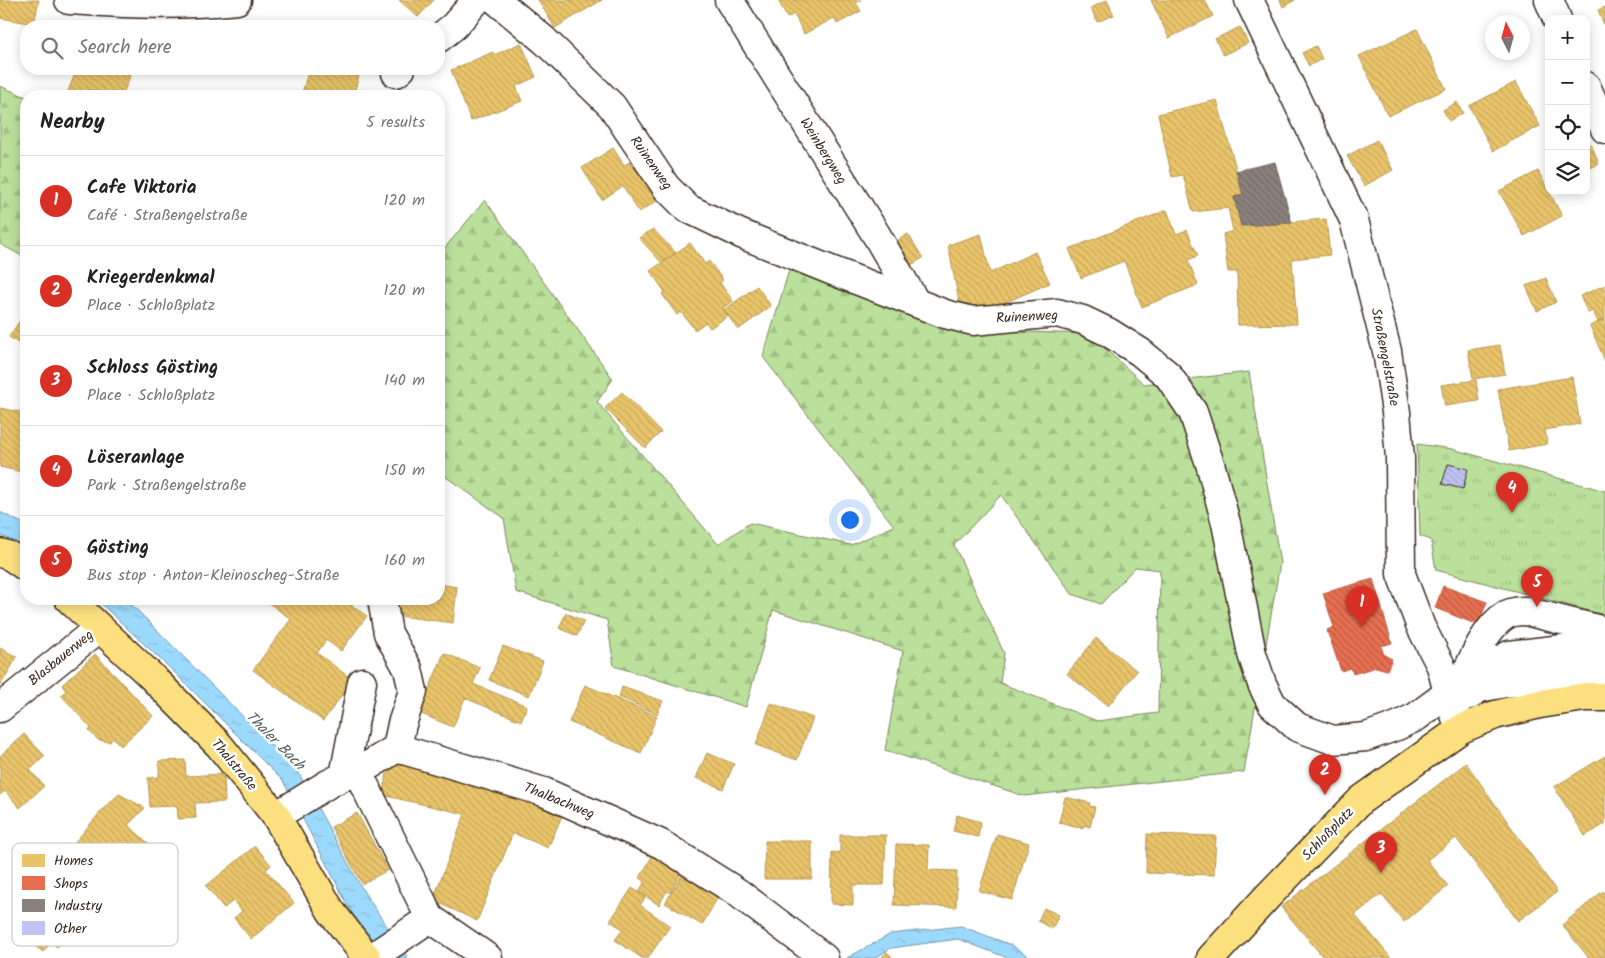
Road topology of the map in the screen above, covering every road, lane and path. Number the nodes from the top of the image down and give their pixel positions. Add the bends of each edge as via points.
1 (69, 0) edge
2 (237, 0) edge
3 (477, 0) edge
4 (496, 0) edge
5 (729, 0) edge
6 (1249, 0) edge
7 (1548, 0) edge
8 (1555, 15) edge
9 (445, 33) edge
10 (1590, 95) edge
11 (1605, 129) edge
12 (916, 303) junction
13 (0, 553) edge
14 (20, 563) edge
15 (75, 605) edge
16 (383, 605) edge
17 (99, 628) junction
18 (1605, 631) edge
19 (1605, 647) edge
20 (1605, 672) edge
21 (362, 682) dead end
22 (1605, 697) edge
23 (0, 708) edge
24 (1454, 710) junction
25 (397, 748) junction
26 (343, 778) junction
27 (285, 810) junction
28 (430, 918) junction
29 (382, 949) edge
30 (488, 958) edge
31 (824, 958) edge
32 (1211, 958) edge

1 - 2 street via 115,3
3 - 9 street
4 - 12 street, Ruinenweg via 544,40 612,106 666,187 687,208 741,234
5 - 12 street, Weinbergweg
6 - 24 street, Straßengelstraße via 1356,229 1387,351 1396,412 1400,458 1401,574 1421,627 1441,666
7 - 8 street
10 - 11 street
12 - 24 street, Ruinenweg via 973,321 1057,313 1083,320 1140,352 1168,375 1193,412 1211,467 1226,523 1252,654 1262,684 1272,704 1297,727 1333,740 1366,738 1416,717
13 - 14 main road
15 - 17 main road, Thalstraße
16 - 25 street via 388,633 408,669 413,691
17 - 23 street, Blasbauerweg
17 - 27 main road, Thalstraße
18 - 24 street via 1525,611 1502,617 1489,630 1472,660
19 - 24 street via 1510,655 1472,687
20 - 24 street via 1479,688
21 - 26 street
22 - 24 main road, Schloßplatz via 1585,697 1495,714
24 - 32 main road, Schloßplatz via 1362,800
25 - 26 street
25 - 31 street, Thalbachweg via 544,792 661,844 737,892
26 - 27 street
26 - 28 street
27 - 29 main road, Thalstraße via 331,911
28 - 29 street
28 - 30 street

